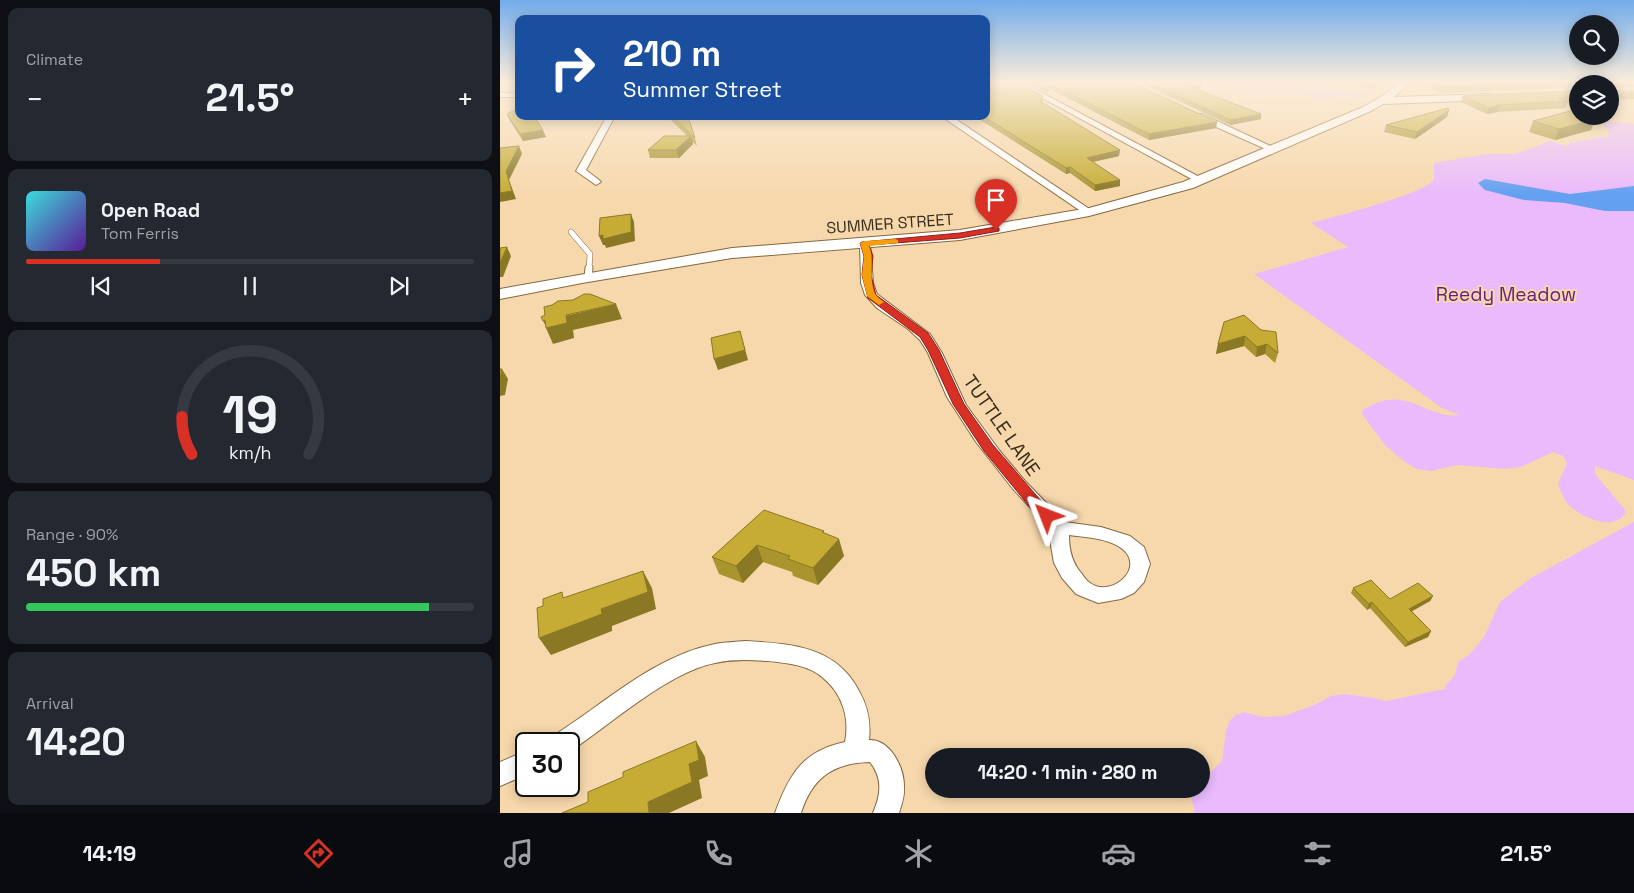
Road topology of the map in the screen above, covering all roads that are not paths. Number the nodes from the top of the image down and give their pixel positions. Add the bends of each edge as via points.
1 (1085, 119) edge
2 (1206, 119) edge
3 (1341, 119) edge
4 (609, 120) edge
5 (951, 120) edge
6 (1273, 149) junction
7 (1200, 180) junction
8 (596, 182) dead end
9 (1089, 212) junction
10 (571, 232) dead end
11 (865, 243) junction
12 (588, 277) junction
13 (500, 294) edge
14 (1060, 528) junction
15 (580, 732) edge
16 (856, 750) junction
17 (515, 768) edge
18 (500, 774) edge
19 (788, 813) edge
20 (886, 813) edge

1 - 7 street
2 - 6 street
3 - 6 main road, SUMMER STREET
4 - 8 street via 582,167
5 - 9 street
6 - 7 main road, SUMMER STREET
7 - 9 main road, SUMMER STREET
9 - 11 main road, SUMMER STREET via 977,233
10 - 12 lane via 590,254
11 - 12 main road, SUMMER STREET via 732,253
11 - 14 street, TUTTLE LANE via 869,256 866,275 872,296 924,336 959,404 989,448 1034,503
12 - 13 main road, SUMMER STREET
14 - 14 street via 1105,534 1126,542 1138,553 1140,567 1135,580 1123,592 1105,595 1086,592 1074,582 1065,566
15 - 16 street via 669,669 697,657 761,650 813,660 833,672 850,693 858,713 860,734
16 - 19 street via 840,753 818,765 797,788
16 - 20 street via 875,751 886,762 893,781 892,800
17 - 18 street

